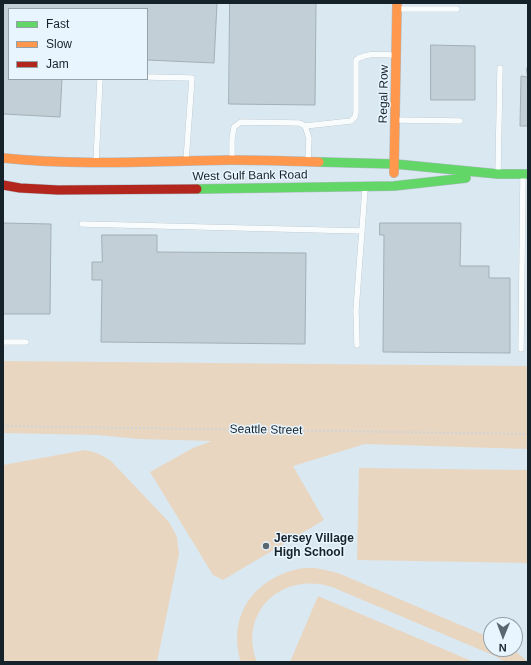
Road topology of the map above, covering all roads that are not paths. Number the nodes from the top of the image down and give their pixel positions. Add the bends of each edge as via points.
1 (397, 6) edge
2 (457, 9) dead end
3 (397, 56) junction
4 (500, 68) dead end
5 (148, 77) edge
6 (100, 80) edge
7 (396, 120) junction
8 (460, 120) dead end
9 (305, 126) junction
10 (3, 158) edge
11 (232, 160) junction
12 (186, 161) junction
13 (96, 162) junction
14 (308, 162) junction
15 (394, 164) junction
16 (498, 174) junction
17 (525, 174) edge
18 (3, 185) edge
19 (394, 186) junction
20 (365, 187) junction
21 (82, 224) dead end
22 (362, 231) junction
23 (3, 342) edge
24 (26, 342) dead end
25 (357, 344) dead end
26 (521, 349) dead end

1 - 2 lane
1 - 3 street, Regal Row
3 - 7 street, Regal Row
3 - 9 lane via 369,55 356,60 356,112 351,121
4 - 16 lane
5 - 12 lane via 192,78
6 - 13 lane
7 - 8 lane
7 - 15 street, Regal Row
9 - 11 lane via 299,123 242,122 234,127
9 - 14 lane via 309,138
10 - 13 street, West Gulf Bank Road
11 - 12 street, West Gulf Bank Road
11 - 14 street, West Gulf Bank Road
12 - 13 street, West Gulf Bank Road
14 - 15 street, West Gulf Bank Road
15 - 16 street, West Gulf Bank Road
15 - 19 street, Regal Row
16 - 17 street, West Gulf Bank Road
16 - 19 street, West Gulf Bank Road
17 - 26 lane
18 - 20 street, West Gulf Bank Road via 58,190
19 - 20 street, West Gulf Bank Road
20 - 22 lane
21 - 22 lane
22 - 25 lane via 356,310
23 - 24 lane

